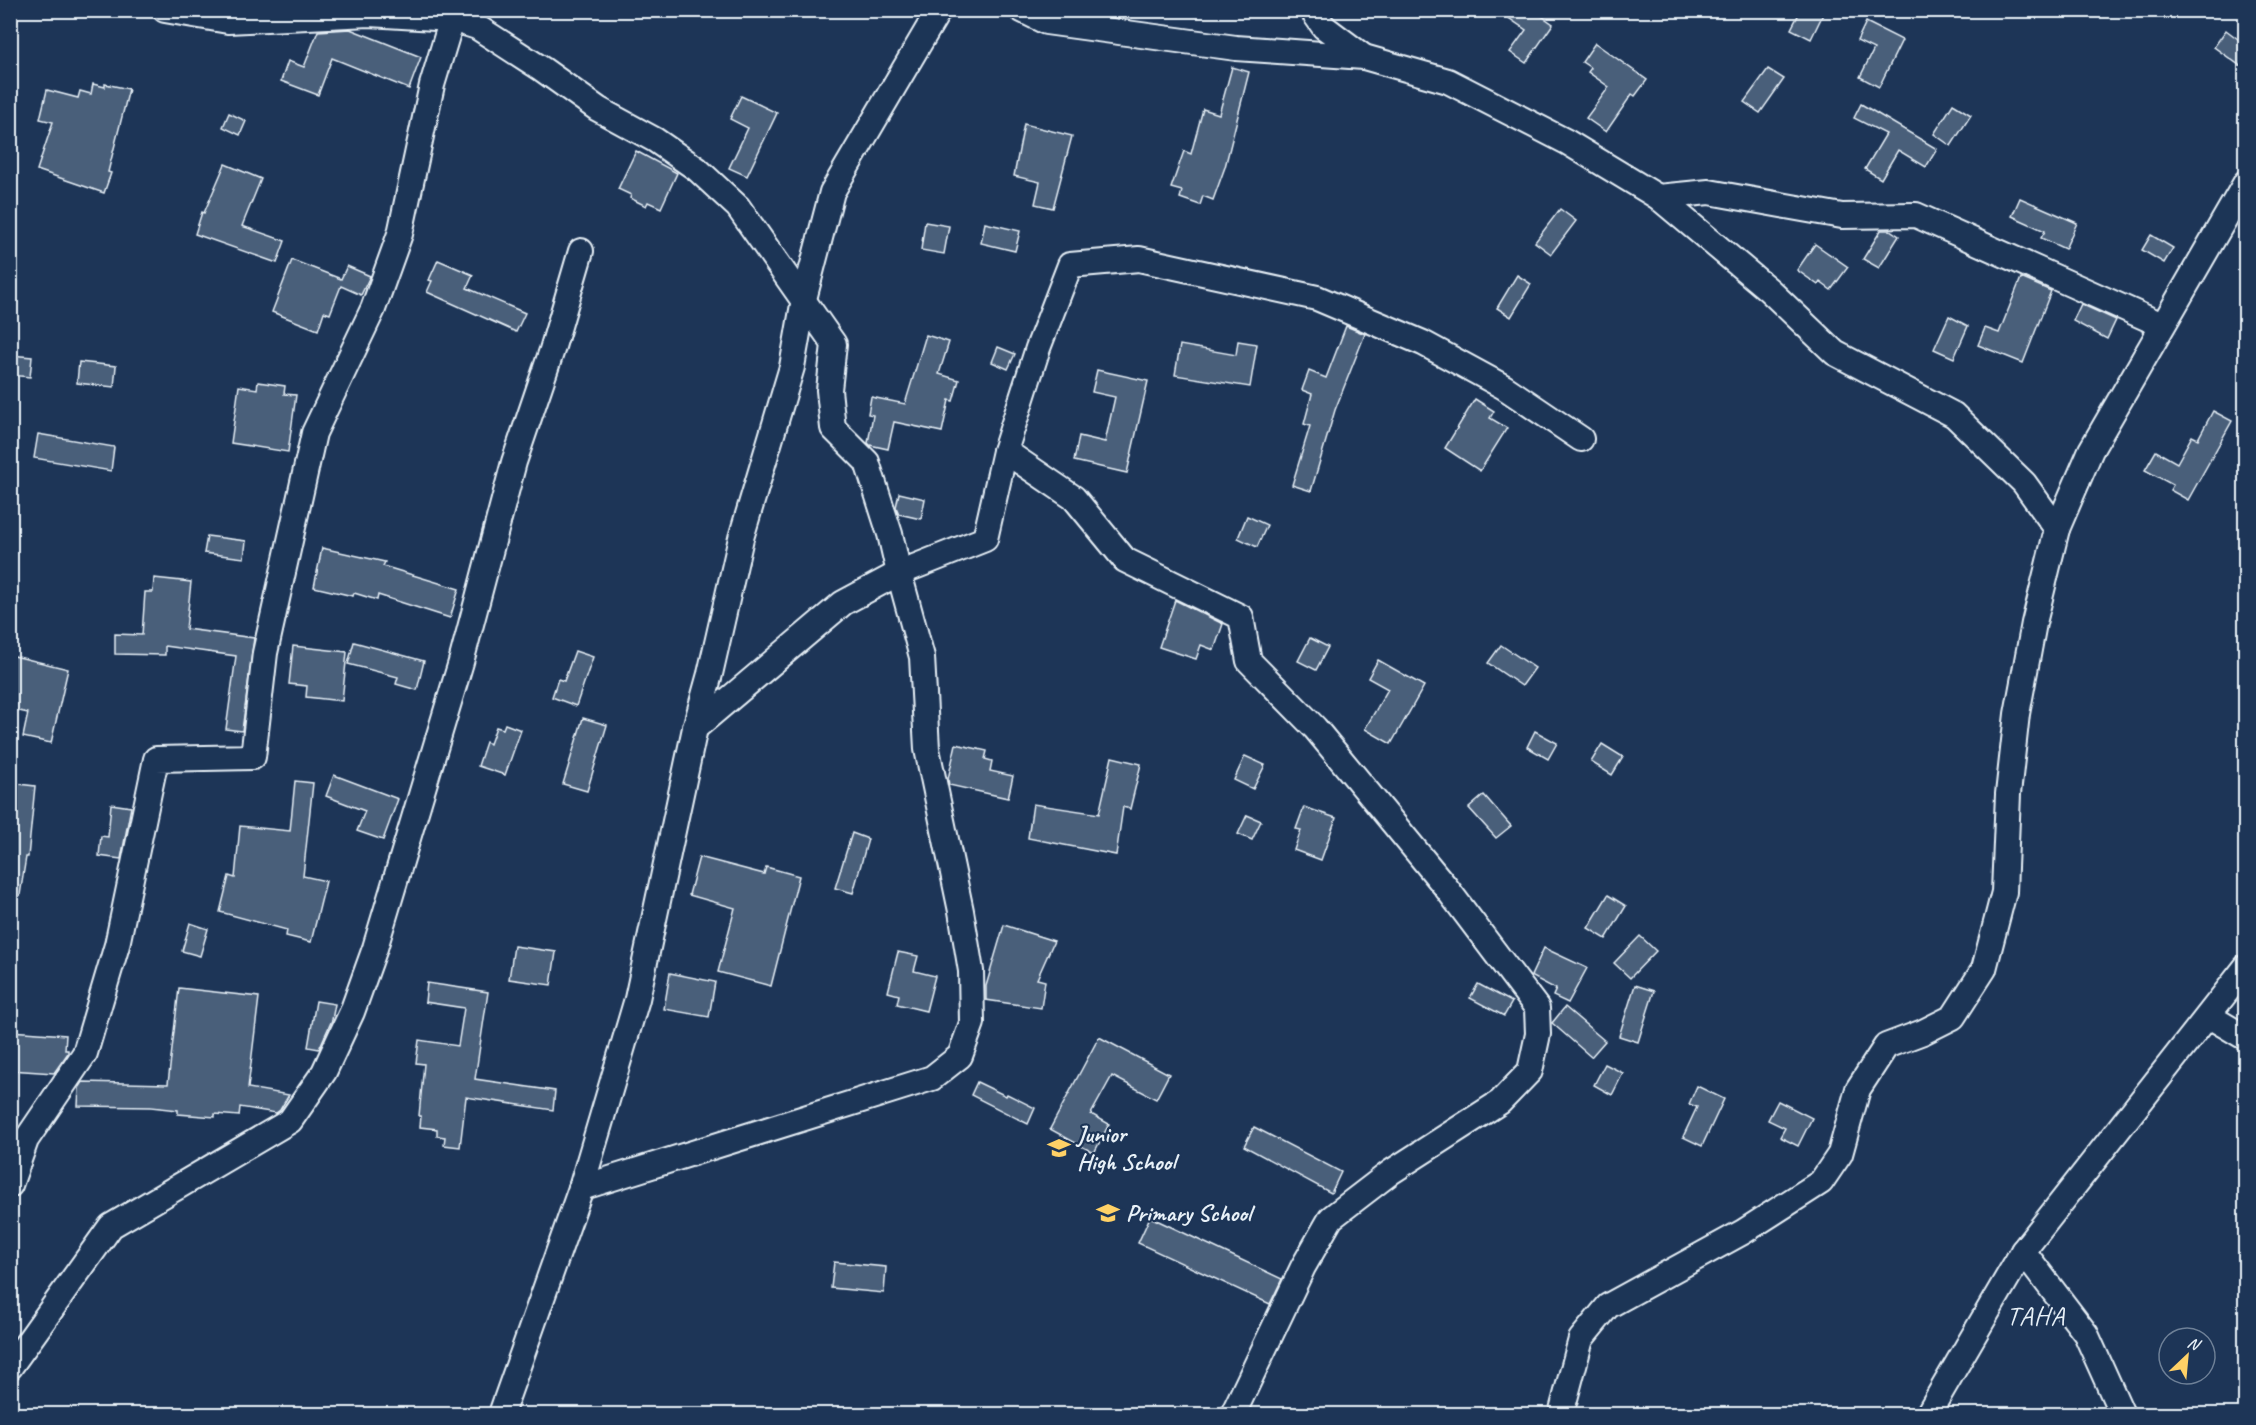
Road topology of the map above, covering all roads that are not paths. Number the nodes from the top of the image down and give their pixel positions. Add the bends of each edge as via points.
1 (165, 10) edge
2 (939, 10) edge
3 (1022, 10) edge
4 (1312, 10) edge
5 (452, 19) junction
6 (1364, 57) junction
7 (2246, 182) edge
8 (1658, 197) junction
9 (581, 251) dead end
10 (804, 299) junction
11 (2162, 325) junction
12 (1581, 439) dead end
13 (1005, 451) junction
14 (2057, 529) junction
15 (899, 573) junction
16 (695, 728) junction
17 (2246, 967) edge
18 (2209, 1016) junction
19 (2246, 1038) edge
20 (10, 1185) edge
21 (581, 1188) junction
22 (2023, 1251) junction
23 (10, 1367) edge
24 (501, 1414) edge
25 (1233, 1414) edge
26 (1561, 1414) edge
27 (1928, 1414) edge
28 (2122, 1414) edge

1 - 5 street via 228,21 369,14
2 - 10 street via 832,192
3 - 6 street via 1046,22 1224,46
4 - 6 street via 1324,27
5 - 10 street via 477,27 598,109 698,169 738,207
5 - 20 street via 432,85 400,234 373,309 314,433 265,653 253,757 156,759 117,945 85,1053 26,1140
6 - 8 street via 1448,81 1567,142
7 - 11 street
8 - 11 street via 1709,192 1842,216 1916,215
8 - 14 street via 1769,290 1834,353 1954,415 2024,483
9 - 23 street via 514,462 461,662 375,948 352,1012 324,1072 290,1121 111,1226
10 - 15 street via 834,344 829,390 833,428 867,462
10 - 16 street via 792,367 741,538
11 - 14 street via 2091,450
12 - 13 street via 1504,387 1423,343 1317,298 1139,259 1070,265
13 - 15 street via 985,539
13 - 25 street via 1074,498 1125,560 1240,617 1249,661 1316,728 1445,886 1537,1008 1538,1034 1530,1071 1500,1102 1390,1172 1331,1218
14 - 26 street via 2017,714 2008,794 2004,892 1984,969 1953,1017 1886,1046 1858,1089 1840,1154 1821,1182 1743,1232 1608,1306 1581,1339
15 - 16 street via 843,603
15 - 21 street via 922,657 927,749 971,971 972,1023 960,1056 932,1078
16 - 21 street via 637,999
17 - 18 street
18 - 19 street
18 - 22 street
21 - 24 street
22 - 27 street
22 - 28 street via 2086,1334

